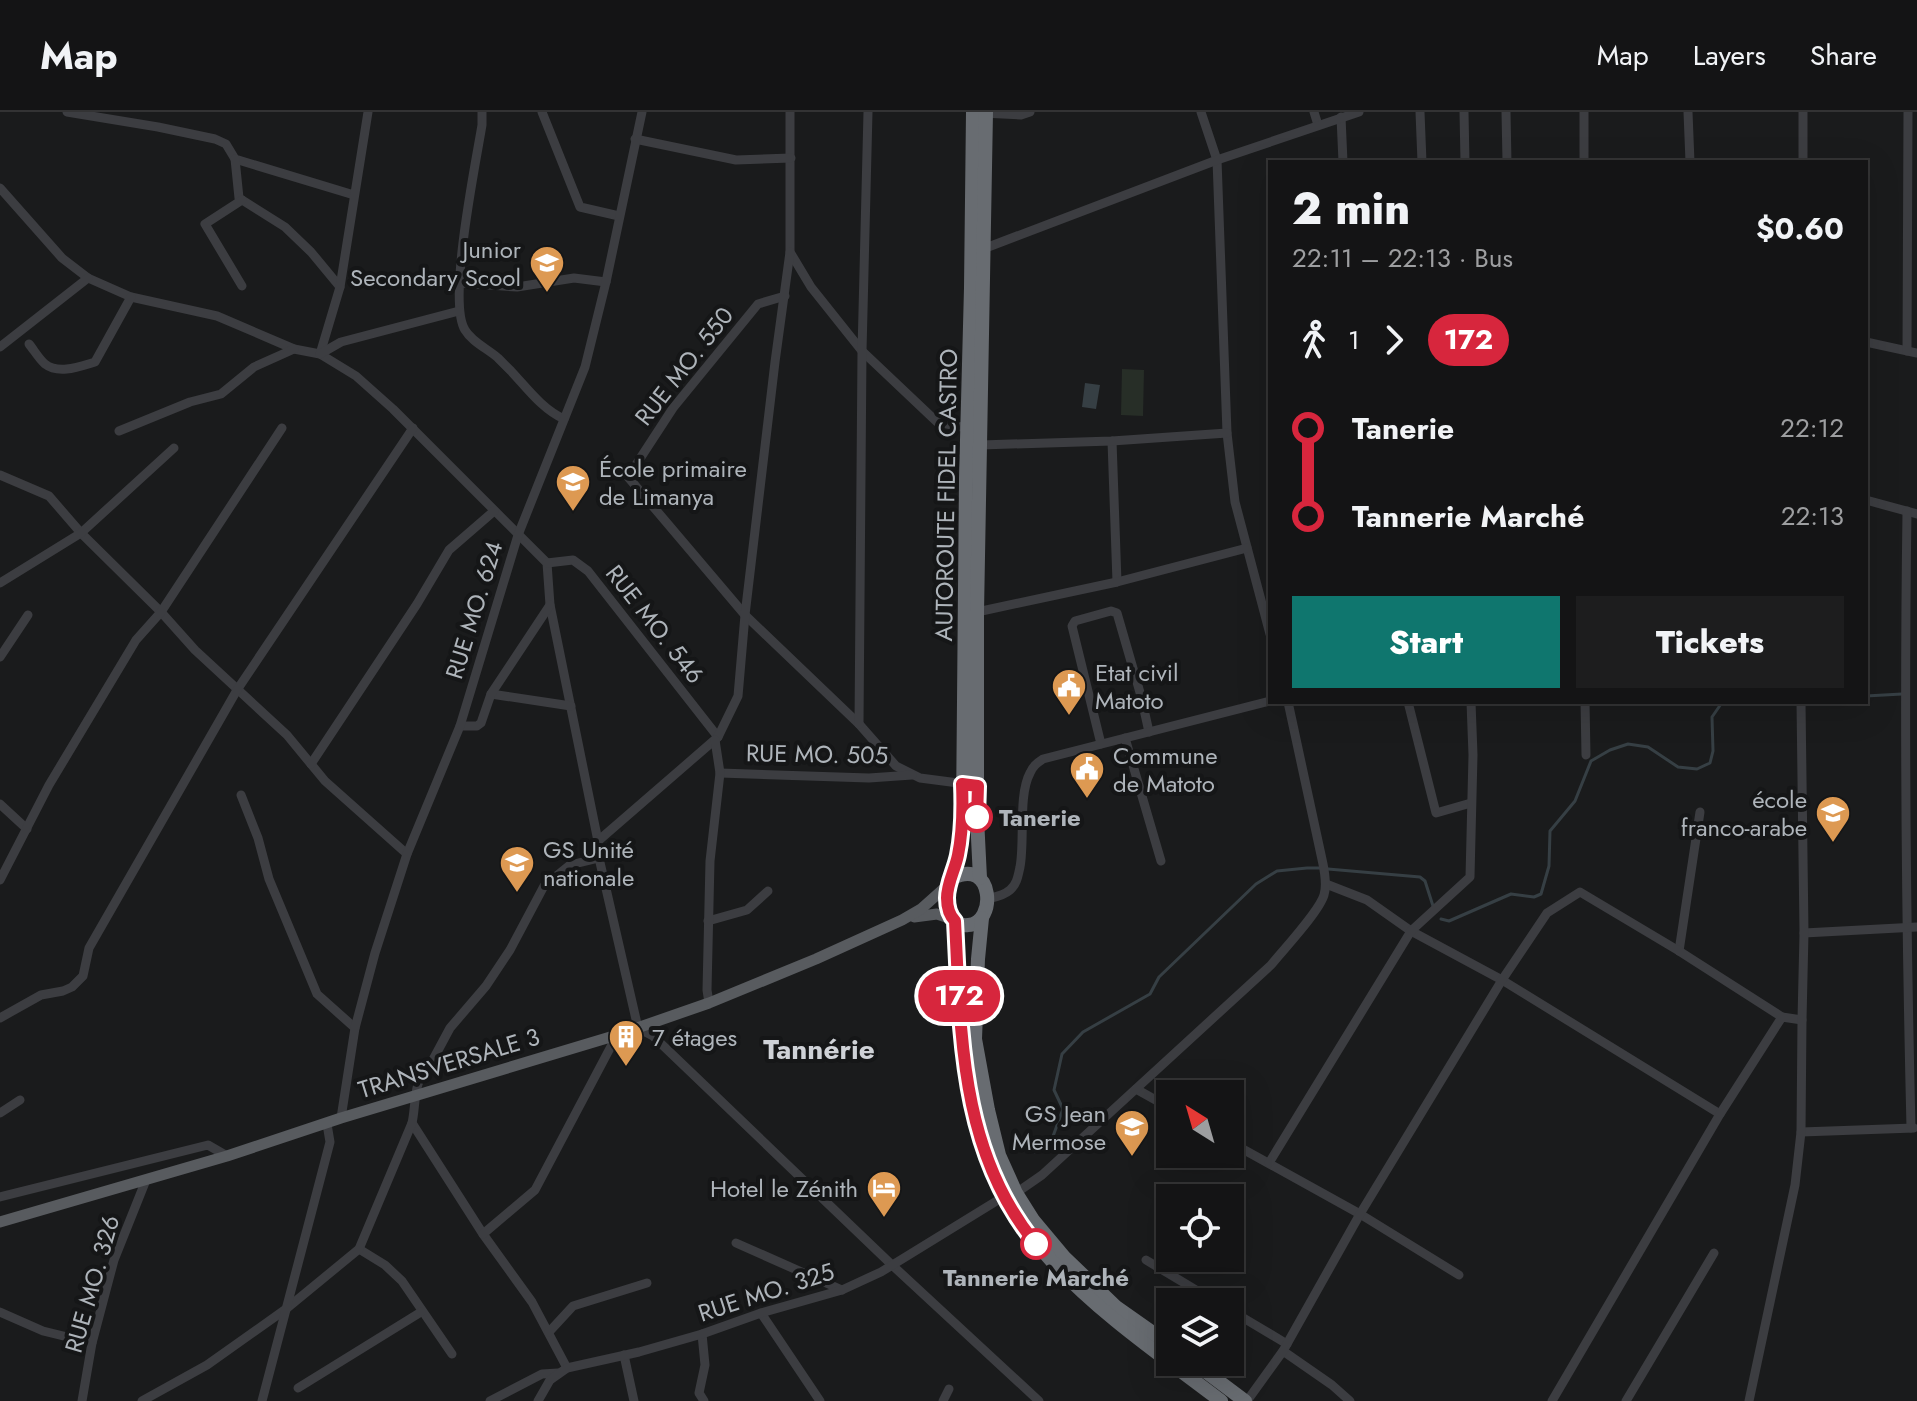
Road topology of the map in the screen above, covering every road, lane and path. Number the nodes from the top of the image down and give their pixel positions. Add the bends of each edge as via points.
1 (67, 112) edge
2 (368, 112) edge
3 (482, 112) edge
4 (542, 112) edge
5 (642, 112) edge
6 (790, 112) edge
7 (868, 112) edge
8 (973, 112) edge
9 (986, 112) edge
10 (1030, 112) edge
11 (1201, 112) edge
12 (1314, 112) edge
13 (1359, 112) edge
14 (1420, 112) edge
15 (1464, 112) edge
16 (1506, 112) edge
17 (1584, 112) edge
18 (1688, 112) edge
19 (1803, 112) edge
20 (1908, 112) edge
21 (1341, 117) junction
22 (1318, 125) junction
23 (635, 139) junction
24 (791, 158) junction
25 (235, 159) junction
26 (1217, 160) junction
27 (1343, 160) edge
28 (1422, 160) edge
29 (1465, 160) edge
30 (1507, 160) edge
31 (1584, 160) edge
32 (1690, 160) edge
33 (1803, 160) edge
34 (0, 188) edge
35 (354, 195) junction
36 (242, 200) junction
37 (4, 201) edge
38 (619, 216) junction
39 (983, 249) junction
40 (790, 252) junction
41 (88, 278) junction
42 (606, 282) junction
43 (787, 282) junction
44 (460, 283) junction
45 (242, 286) dead end
46 (340, 287) junction
47 (811, 287) junction
48 (785, 296) junction
49 (131, 297) junction
50 (459, 311) junction
51 (1868, 342) edge
52 (29, 344) dead end
53 (0, 347) edge
54 (294, 349) junction
55 (862, 351) junction
56 (1912, 352) edge
57 (320, 354) junction
58 (564, 419) junction
59 (282, 428) dead end
60 (413, 428) junction
61 (967, 428) junction
62 (119, 431) dead end
63 (1227, 433) junction
64 (1112, 441) junction
65 (981, 445) junction
66 (174, 448) dead end
67 (0, 475) edge
68 (1868, 501) edge
69 (494, 511) junction
70 (1912, 512) edge
71 (81, 533) junction
72 (518, 535) junction
73 (1247, 548) junction
74 (547, 563) junction
75 (1117, 582) junction
76 (0, 583) edge
77 (550, 605) junction
78 (161, 612) junction
79 (977, 612) junction
80 (28, 615) dead end
81 (745, 615) junction
82 (1268, 627) edge
83 (0, 657) edge
84 (237, 690) junction
85 (491, 694) junction
86 (1268, 702) edge
87 (1288, 704) edge
88 (1409, 704) edge
89 (1471, 704) edge
90 (1585, 704) edge
91 (1801, 704) edge
92 (571, 706) junction
93 (859, 724) junction
94 (460, 726) junction
95 (1149, 732) junction
96 (716, 738) junction
97 (1125, 738) junction
98 (1101, 744) junction
99 (1586, 755) dead end
100 (311, 764) junction
101 (720, 773) junction
102 (913, 775) junction
103 (970, 785) junction
104 (241, 795) dead end
105 (1471, 803) junction
106 (0, 804) edge
107 (1700, 812) dead end
108 (27, 829) junction
109 (598, 841) junction
110 (407, 854) junction
111 (599, 858) junction
112 (1161, 861) dead end
113 (1325, 874) junction
114 (980, 878) junction
115 (0, 880) edge
116 (951, 881) junction
117 (768, 891) dead end
118 (987, 899) junction
119 (982, 918) junction
120 (902, 920) junction
121 (954, 920) junction
122 (708, 921) junction
123 (1912, 927) edge
124 (1411, 931) junction
125 (1804, 933) junction
126 (1679, 951) junction
127 (1502, 980) junction
128 (709, 1003) junction
129 (1782, 1017) junction
130 (0, 1018) edge
131 (1802, 1020) junction
132 (355, 1028) junction
133 (638, 1028) junction
134 (617, 1035) junction
135 (1136, 1089) junction
136 (415, 1096) junction
137 (20, 1100) dead end
138 (1156, 1100) edge
139 (0, 1113) edge
140 (1720, 1114) junction
141 (341, 1118) junction
142 (412, 1123) junction
143 (327, 1124) junction
144 (1914, 1128) edge
145 (1801, 1132) junction
146 (1244, 1150) edge
147 (227, 1156) junction
148 (1269, 1163) junction
149 (146, 1180) junction
150 (1009, 1195) junction
151 (0, 1197) edge
152 (1360, 1214) junction
153 (0, 1222) edge
154 (483, 1234) junction
155 (736, 1243) dead end
156 (359, 1249) junction
157 (1714, 1253) dead end
158 (1146, 1260) dead end
159 (892, 1265) junction
160 (1459, 1275) dead end
161 (647, 1283) dead end
162 (1193, 1288) edge
163 (842, 1290) junction
164 (286, 1309) junction
165 (0, 1312) edge
166 (421, 1312) junction
167 (761, 1313) junction
168 (1244, 1319) edge
169 (549, 1332) junction
170 (702, 1334) junction
171 (1156, 1335) edge
172 (92, 1343) junction
173 (1285, 1347) junction
174 (452, 1354) dead end
175 (624, 1355) junction
176 (562, 1370) junction
177 (1212, 1376) edge
178 (298, 1388) dead end
179 (949, 1389) dead end
180 (82, 1401) edge
181 (142, 1401) edge
182 (262, 1401) edge
183 (490, 1401) edge
184 (538, 1401) edge
185 (634, 1401) edge
186 (704, 1401) edge
187 (820, 1401) edge
188 (943, 1401) edge
189 (1039, 1401) edge
190 (1221, 1401) edge
191 (1246, 1401) edge
192 (1350, 1401) edge
193 (1552, 1401) edge
194 (1626, 1401) edge
195 (1749, 1401) edge

1 - 25 street via 215,139 226,144
2 - 35 street
3 - 44 street
4 - 38 street via 580,207
5 - 23 street, RUE MO. 624
6 - 24 street
7 - 55 street
8 - 9 street
8 - 61 highway, AUTOROUTE FIDEL CASTRO
9 - 10 street
9 - 39 highway, AUTOROUTE FIDEL CASTRO
11 - 26 street
12 - 22 street
13 - 21 street
14 - 28 street
15 - 29 street
16 - 30 street
17 - 31 street
18 - 32 street
19 - 33 street
20 - 56 street
21 - 22 street
21 - 27 street
22 - 26 street
23 - 24 street via 736,160
23 - 38 street, RUE MO. 624
24 - 40 street
25 - 35 street
25 - 36 street
26 - 39 street
26 - 63 street
34 - 37 street
35 - 46 street
36 - 45 street via 205,224
36 - 46 street via 285,227
37 - 41 street
38 - 42 street, RUE MO. 624
39 - 65 highway, AUTOROUTE FIDEL CASTRO
40 - 43 street
40 - 47 street
41 - 49 street
41 - 53 street
42 - 44 street via 574,278 517,287
42 - 58 street, RUE MO. 624 via 585,367
43 - 47 street via 798,280
43 - 48 street
44 - 50 street
46 - 57 street
47 - 55 street
48 - 81 street
48 - 81 street, RUE MO. 550 via 758,304 673,408 628,477
49 - 52 street via 95,362 77,368 47,366
49 - 54 street via 217,316
50 - 57 street via 341,342
50 - 58 street via 465,330 551,413
51 - 56 street
54 - 57 street
54 - 62 street via 254,367 221,394
55 - 61 street via 937,422
55 - 93 street
57 - 60 street via 356,376
58 - 72 street, RUE MO. 624
59 - 78 street
60 - 69 street
60 - 84 street
61 - 103 highway, AUTOROUTE FIDEL CASTRO
63 - 64 street
63 - 73 street
64 - 65 street
64 - 75 street
65 - 79 highway, AUTOROUTE FIDEL CASTRO
66 - 71 street
67 - 71 street via 49,496
68 - 70 street
69 - 72 street
69 - 100 street via 449,550
70 - 123 street via 1906,688
71 - 76 street
71 - 78 street
72 - 74 street
72 - 94 street, RUE MO. 624
73 - 75 street
73 - 82 street
74 - 77 street
74 - 96 street, RUE MO. 546 via 573,560 588,571
75 - 79 street
77 - 85 street
77 - 92 street
78 - 84 street
78 - 108 street via 136,640
79 - 103 highway, AUTOROUTE FIDEL CASTRO
80 - 83 street
81 - 93 street
81 - 96 street via 738,696
84 - 100 street
84 - 130 street via 89,948 83,976 67,990 41,995
85 - 92 street
85 - 94 street via 481,723
86 - 95 street
87 - 113 street
88 - 105 street via 1436,813
89 - 105 street
90 - 99 street
91 - 125 street
92 - 109 street
93 - 102 street via 896,766
94 - 110 street, RUE MO. 624
95 - 97 street
95 - 98 street via 1117,613 1111,611 1072,626
96 - 101 street
96 - 109 street
97 - 98 street
97 - 112 street
98 - 118 street via 1034,766 1025,791 1017,881 1010,890
100 - 110 street
101 - 102 street, RUE MO. 505
101 - 122 street
102 - 103 street
103 - 114 highway, AUTOROUTE FIDEL CASTRO
103 - 116 highway, AUTOROUTE FIDEL CASTRO
104 - 132 street via 317,994
105 - 124 street via 1470,877
106 - 108 street
107 - 126 street
108 - 115 street
109 - 111 street
110 - 132 street, RUE MO. 624
111 - 133 street
111 - 136 street via 570,865 544,886 510,950 422,1073
113 - 124 street
113 - 135 street, RUE MO. 325 via 1324,897 1271,965
114 - 116 highway via 961,874
114 - 118 highway
116 - 120 main road, TRANSVERSALE 3
116 - 121 highway via 948,907
117 - 122 street via 747,910
118 - 119 highway
119 - 121 highway via 967,926
119 - 150 highway via 975,1039
120 - 121 main road, TRANSVERSALE 3 via 937,914
120 - 128 main road, TRANSVERSALE 3
121 - 150 highway via 961,1038 973,1111 987,1160
122 - 128 street
123 - 125 street
123 - 144 street
124 - 127 street
124 - 148 street
125 - 131 street
126 - 127 street via 1580,892 1547,913
126 - 129 street
127 - 140 street
127 - 152 street
128 - 133 main road, TRANSVERSALE 3
129 - 131 street
129 - 140 street
131 - 145 street
132 - 141 street, RUE MO. 624
133 - 134 main road, TRANSVERSALE 3
133 - 159 street via 653,1036
134 - 136 main road, TRANSVERSALE 3
134 - 154 street via 535,1190
135 - 138 street
135 - 150 street, RUE MO. 325 via 1042,1175
136 - 141 main road, TRANSVERSALE 3
136 - 142 street
137 - 139 street
140 - 193 street
141 - 143 main road, TRANSVERSALE 3
142 - 154 street
142 - 156 street
143 - 147 main road, TRANSVERSALE 3
143 - 164 street via 330,1142
144 - 145 street
145 - 195 street via 1795,1185
146 - 148 street
147 - 149 main road, TRANSVERSALE 3
147 - 151 street via 208,1145
148 - 152 street
149 - 153 main road, TRANSVERSALE 3
149 - 172 street, RUE MO. 326 via 114,1260
150 - 159 street, RUE MO. 325
150 - 171 highway via 1116,1307
150 - 190 highway via 1022,1227 1059,1270 1108,1315
152 - 160 street
152 - 173 street
154 - 169 street
155 - 163 street
156 - 164 street
156 - 166 street via 402,1281
157 - 194 street
158 - 162 street
159 - 163 street, RUE MO. 325
159 - 189 street
161 - 169 street via 573,1306
163 - 167 street, RUE MO. 325
164 - 181 street via 207,1365
164 - 182 street
165 - 172 street via 43,1331
166 - 174 street
166 - 178 street
167 - 170 street, RUE MO. 325
167 - 187 street
168 - 173 street
169 - 176 street
170 - 175 street, RUE MO. 325
170 - 186 street via 705,1365 699,1393
172 - 180 street, RUE MO. 326
173 - 191 street
173 - 192 street
175 - 176 street, RUE MO. 325
175 - 185 street
176 - 183 street, RUE MO. 325 via 542,1374
176 - 184 street
177 - 191 highway
179 - 188 street

